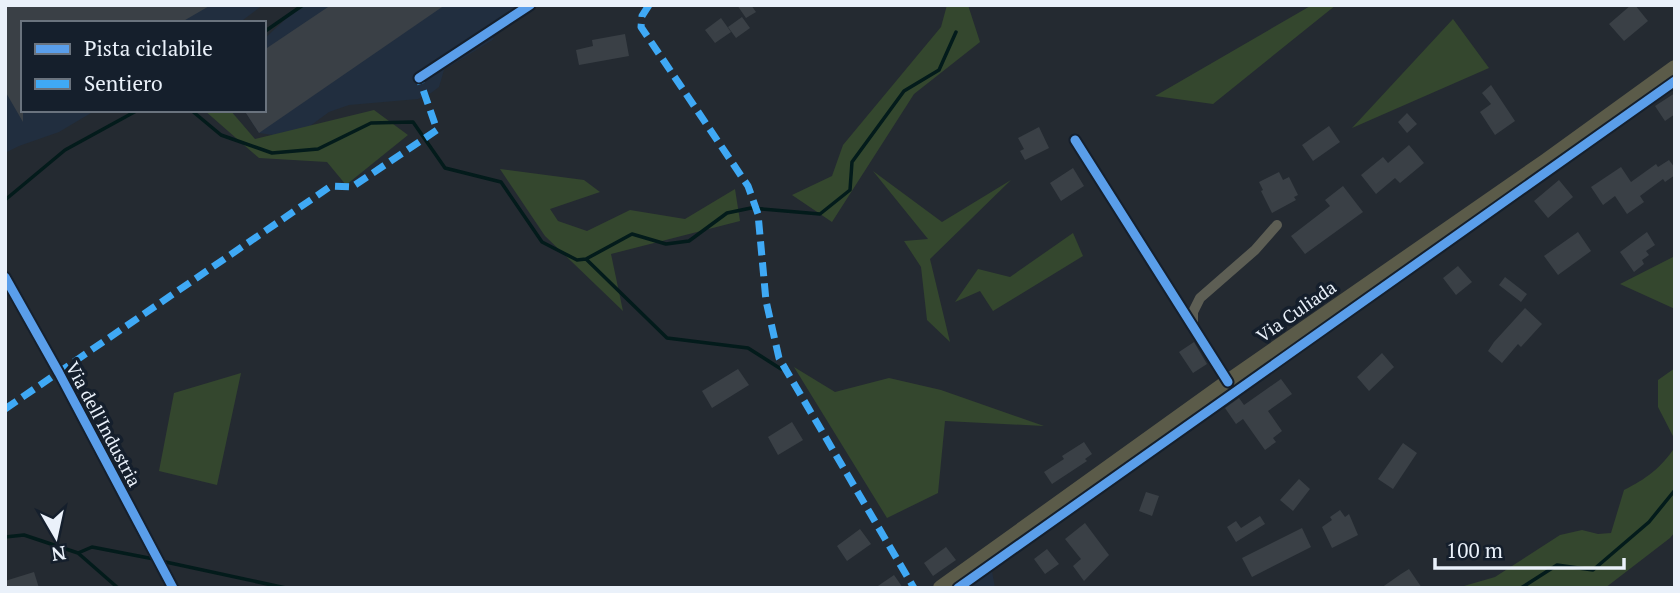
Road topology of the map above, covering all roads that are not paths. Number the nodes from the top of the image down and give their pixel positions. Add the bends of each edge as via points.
1 (530, 5) edge
2 (1675, 68) edge
3 (419, 78) dead end
4 (1074, 140) dead end
5 (1277, 225) dead end
6 (5, 277) edge
7 (1193, 327) junction
8 (1228, 382) junction
9 (171, 584) edge
10 (941, 588) edge

1 - 3 street
2 - 8 main road, Via Culiada
4 - 7 street
5 - 7 street via 1200,298 1193,312
6 - 9 street, Via dell'Industria
7 - 8 street
8 - 10 main road, Via Culiada

